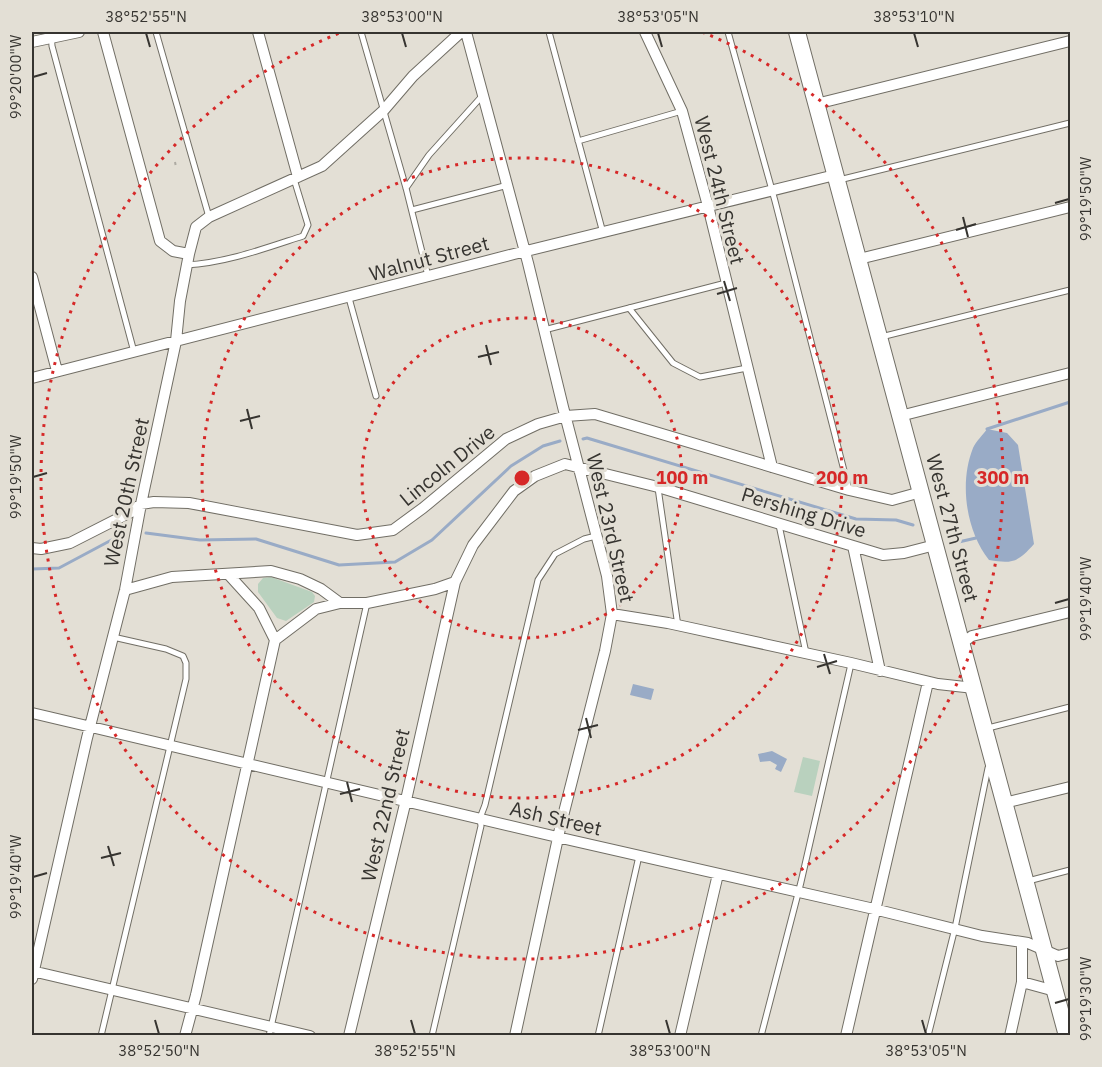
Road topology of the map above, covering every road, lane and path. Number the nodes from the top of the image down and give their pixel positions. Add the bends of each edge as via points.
1 (79, 32) edge
2 (103, 32) edge
3 (156, 32) edge
4 (258, 32) edge
5 (361, 32) edge
6 (461, 32) edge
7 (466, 32) edge
8 (549, 32) edge
9 (645, 32) edge
10 (728, 32) edge
11 (797, 32) edge
12 (51, 34) edge
13 (1071, 41) edge
14 (32, 42) edge
15 (484, 94) junction
16 (816, 104) junction
17 (383, 111) junction
18 (682, 111) junction
19 (1071, 123) edge
20 (578, 141) junction
21 (174, 162) dead end
22 (176, 167) dead end
23 (296, 178) junction
24 (836, 178) junction
25 (508, 185) junction
26 (406, 188) junction
27 (772, 190) junction
28 (708, 206) junction
29 (1071, 207) edge
30 (412, 210) junction
31 (209, 217) junction
32 (603, 233) junction
33 (525, 252) junction
34 (189, 254) junction
35 (859, 259) junction
36 (186, 265) junction
37 (32, 277) edge
38 (428, 277) junction
39 (726, 283) junction
40 (1071, 290) edge
41 (348, 298) junction
42 (629, 308) junction
43 (544, 330) junction
44 (879, 337) junction
45 (176, 341) junction
46 (134, 352) junction
47 (747, 368) junction
48 (57, 371) junction
49 (1071, 373) edge
50 (32, 378) edge
51 (376, 396) dead end
52 (566, 416) junction
53 (900, 416) junction
54 (772, 467) junction
55 (579, 468) junction
56 (658, 487) junction
57 (849, 490) junction
58 (921, 492) junction
59 (141, 504) junction
60 (779, 524) junction
61 (596, 536) junction
62 (935, 545) junction
63 (853, 546) junction
64 (32, 548) edge
65 (229, 575) junction
66 (455, 582) junction
67 (125, 590) junction
68 (340, 603) junction
69 (367, 603) junction
70 (1071, 612) edge
71 (612, 614) junction
72 (678, 626) junction
73 (112, 636) junction
74 (275, 640) junction
75 (962, 642) junction
76 (806, 653) junction
77 (851, 663) junction
78 (880, 671) junction
79 (928, 682) junction
80 (974, 688) junction
81 (1071, 707) edge
82 (32, 713) edge
83 (90, 727) junction
84 (985, 729) junction
85 (170, 746) junction
86 (991, 753) junction
87 (248, 765) junction
88 (326, 782) junction
89 (1071, 787) edge
90 (406, 800) junction
91 (1004, 803) junction
92 (480, 818) junction
93 (559, 837) junction
94 (639, 855) junction
95 (1071, 870) edge
96 (718, 874) junction
97 (1026, 881) junction
98 (798, 892) junction
99 (874, 909) junction
100 (955, 928) junction
101 (1022, 944) junction
102 (1044, 950) junction
103 (1071, 953) edge
104 (32, 974) edge
105 (1022, 982) junction
106 (112, 990) junction
107 (1055, 991) junction
108 (192, 1009) junction
109 (270, 1031) edge
110 (100, 1035) edge
111 (185, 1035) edge
112 (310, 1035) edge
113 (349, 1035) edge
114 (432, 1035) edge
115 (515, 1035) edge
116 (598, 1035) edge
117 (680, 1035) edge
118 (761, 1035) edge
119 (846, 1035) edge
120 (928, 1035) edge
121 (1010, 1035) edge
122 (1067, 1035) edge

1 - 12 street
2 - 34 street via 160,241 173,251
3 - 31 lane
4 - 23 street
5 - 17 lane
6 - 17 street
7 - 15 street, West 23rd Street
8 - 20 lane
9 - 18 street, West 24th Street
10 - 27 lane
11 - 16 main road, West 27th Street
12 - 14 street
12 - 46 lane
13 - 16 street
15 - 25 street, West 23rd Street
15 - 26 lane via 429,155
16 - 24 main road, West 27th Street
17 - 23 street via 322,166
17 - 26 lane
18 - 20 lane
18 - 28 street, West 24th Street
19 - 24 lane
20 - 32 lane
21 - 22 path
23 - 31 street
23 - 36 lane via 308,225 303,236
24 - 27 street, Walnut Street
24 - 35 main road, West 27th Street
25 - 30 lane
25 - 33 street, West 23rd Street
26 - 30 lane
27 - 28 street, Walnut Street
27 - 57 lane
28 - 32 street, Walnut Street
28 - 39 street, West 24th Street
29 - 35 street
30 - 38 lane
31 - 34 street, West 20th Street via 196,227
32 - 33 street, Walnut Street
33 - 38 street, Walnut Street
33 - 43 street, West 23rd Street
34 - 36 street, West 20th Street
35 - 44 main road, West 27th Street
36 - 45 street, West 20th Street
37 - 48 street
38 - 41 street, Walnut Street
39 - 42 lane
39 - 47 street, West 24th Street
40 - 44 lane
41 - 45 street, Walnut Street
41 - 51 lane
42 - 43 lane
42 - 47 lane via 673,363 700,377
43 - 52 street, West 23rd Street
44 - 53 main road, West 27th Street
45 - 46 street, Walnut Street
45 - 59 street, West 20th Street
46 - 48 street, Walnut Street
47 - 54 street, West 24th Street
48 - 50 street, Walnut Street
49 - 53 street
52 - 54 street, Lincoln Drive via 595,414
52 - 55 street, West 23rd Street
52 - 59 street, Lincoln Drive via 506,439 393,530 357,535 189,503
53 - 58 main road, West 27th Street
54 - 57 street, Lincoln Drive
55 - 56 street, Pershing Drive
55 - 61 street, West 23rd Street
55 - 66 street, Pershing Drive via 565,464 514,490 472,545
56 - 60 street, Pershing Drive
56 - 72 lane
57 - 58 street, Lincoln Drive via 892,500
58 - 62 main road, West 27th Street
59 - 64 street, Lincoln Drive via 70,543
59 - 67 street, West 20th Street
60 - 63 street, Pershing Drive
60 - 76 lane
61 - 71 street, West 23rd Street
61 - 92 lane via 555,554 538,580
62 - 63 street, Pershing Drive via 883,555
62 - 75 main road, West 27th Street
63 - 78 street
65 - 67 street via 172,577
65 - 68 street via 271,571 300,579
65 - 74 street via 259,608
66 - 69 street
66 - 90 street, West 22nd Street
67 - 73 street, West 20th Street
68 - 69 street
68 - 74 street via 316,609
69 - 88 lane
70 - 75 street via 972,636
71 - 72 street
71 - 93 street, West 23rd Street
72 - 76 street
73 - 83 street, West 20th Street
73 - 85 lane via 183,656 186,679
74 - 87 street
75 - 80 main road, West 27th Street
76 - 77 street
77 - 78 street
77 - 98 lane
78 - 79 street
79 - 80 street
79 - 99 street
80 - 84 main road, West 27th Street
81 - 84 lane
82 - 83 street, Ash Street
83 - 85 street, Ash Street
83 - 104 street, West 20th Street
84 - 86 main road, West 27th Street
85 - 87 street, Ash Street
85 - 106 lane
86 - 91 main road, West 27th Street
86 - 100 lane
87 - 88 street, Ash Street
87 - 108 street
88 - 90 street, Ash Street
88 - 109 lane
89 - 91 street
90 - 92 street, Ash Street
90 - 113 street, West 22nd Street
91 - 97 main road, West 27th Street
92 - 93 street, Ash Street
92 - 114 lane
93 - 94 street, Ash Street
93 - 115 street, West 23rd Street
94 - 96 street, Ash Street
94 - 116 lane
95 - 97 lane
96 - 98 street, Ash Street
96 - 117 street
97 - 102 main road, West 27th Street
98 - 99 street, Ash Street
98 - 118 lane
99 - 100 street, Ash Street
99 - 119 street
100 - 101 street, Ash Street
100 - 120 lane
101 - 102 street, Ash Street
101 - 105 street
102 - 103 street, Ash Street via 1058,956
102 - 107 main road, West 27th Street
104 - 106 street
105 - 107 street
105 - 121 street
106 - 108 street
106 - 110 lane
107 - 122 main road, West 27th Street
108 - 109 street
108 - 111 street
109 - 112 street

